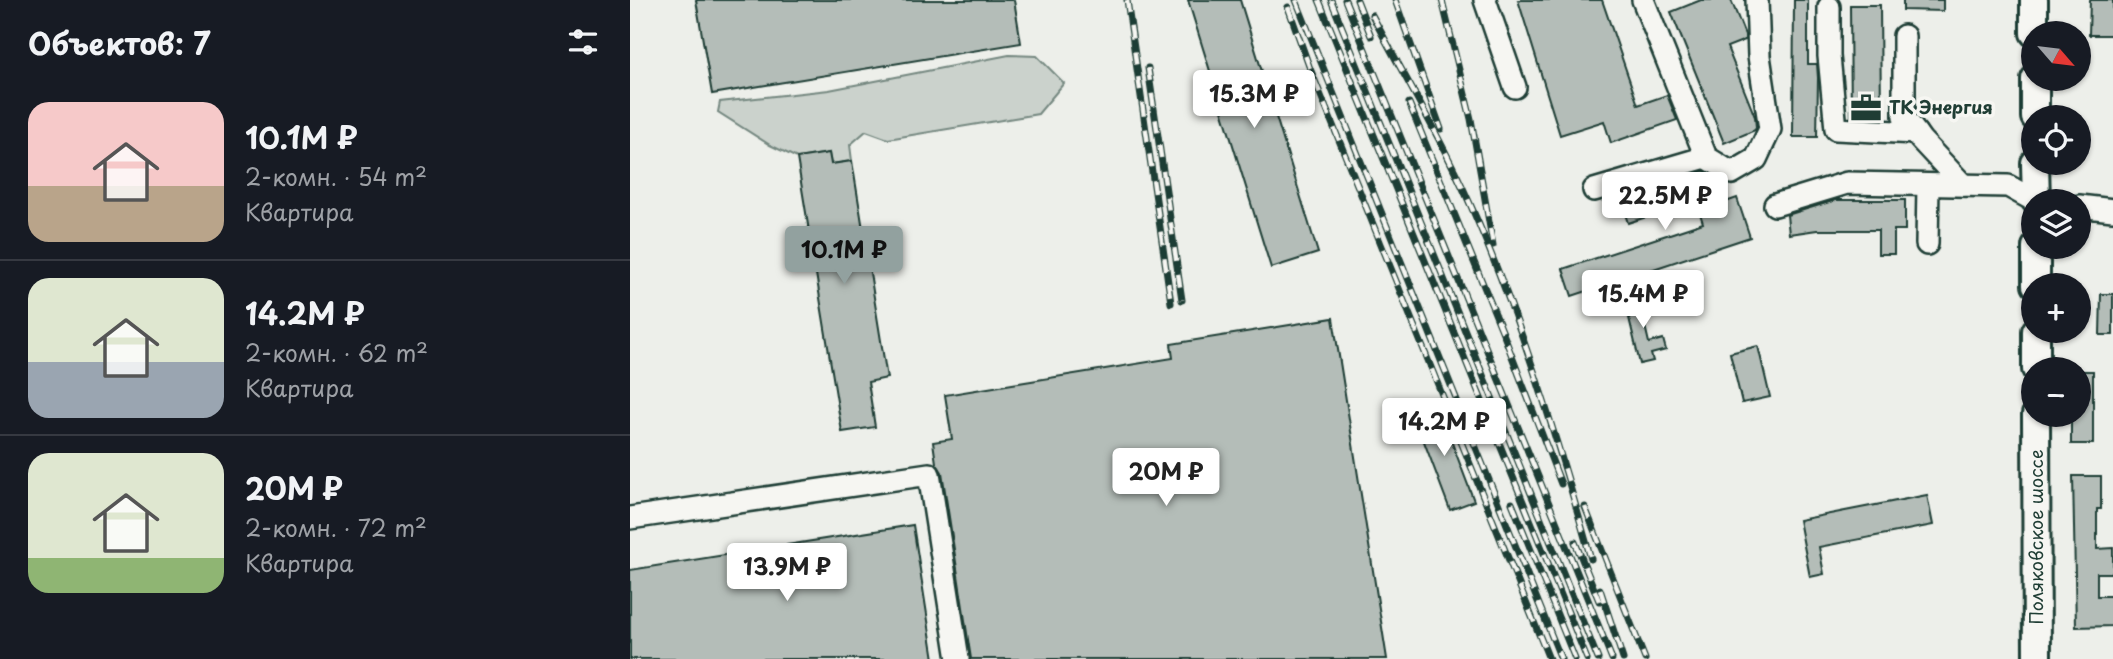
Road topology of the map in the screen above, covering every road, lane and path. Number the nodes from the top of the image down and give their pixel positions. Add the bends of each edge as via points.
1 (1485, 0) edge
2 (1643, 0) edge
3 (1757, 0) edge
4 (2034, 0) edge
5 (1829, 7) dead end
6 (2034, 21) edge
7 (1904, 36) dead end
8 (1516, 86) dead end
9 (1916, 133) junction
10 (1706, 157) junction
11 (1928, 185) junction
12 (1963, 186) junction
13 (1594, 190) dead end
14 (2021, 193) edge
15 (1775, 205) dead end
16 (2091, 207) edge
17 (2113, 210) edge
18 (1927, 244) dead end
19 (2036, 427) edge
20 (630, 518) edge
21 (958, 659) edge
22 (2037, 659) edge

1 - 8 street
2 - 10 street
3 - 10 street via 1759,56 1770,129 1756,159 1732,173
4 - 6 main road
5 - 9 street via 1836,129
7 - 9 street via 1904,117
9 - 12 street
10 - 13 street
11 - 12 street
11 - 15 street via 1847,183
11 - 18 street
12 - 14 street via 2008,186
16 - 17 street
19 - 22 main road, Поляковское шоссе
20 - 21 street via 929,474

